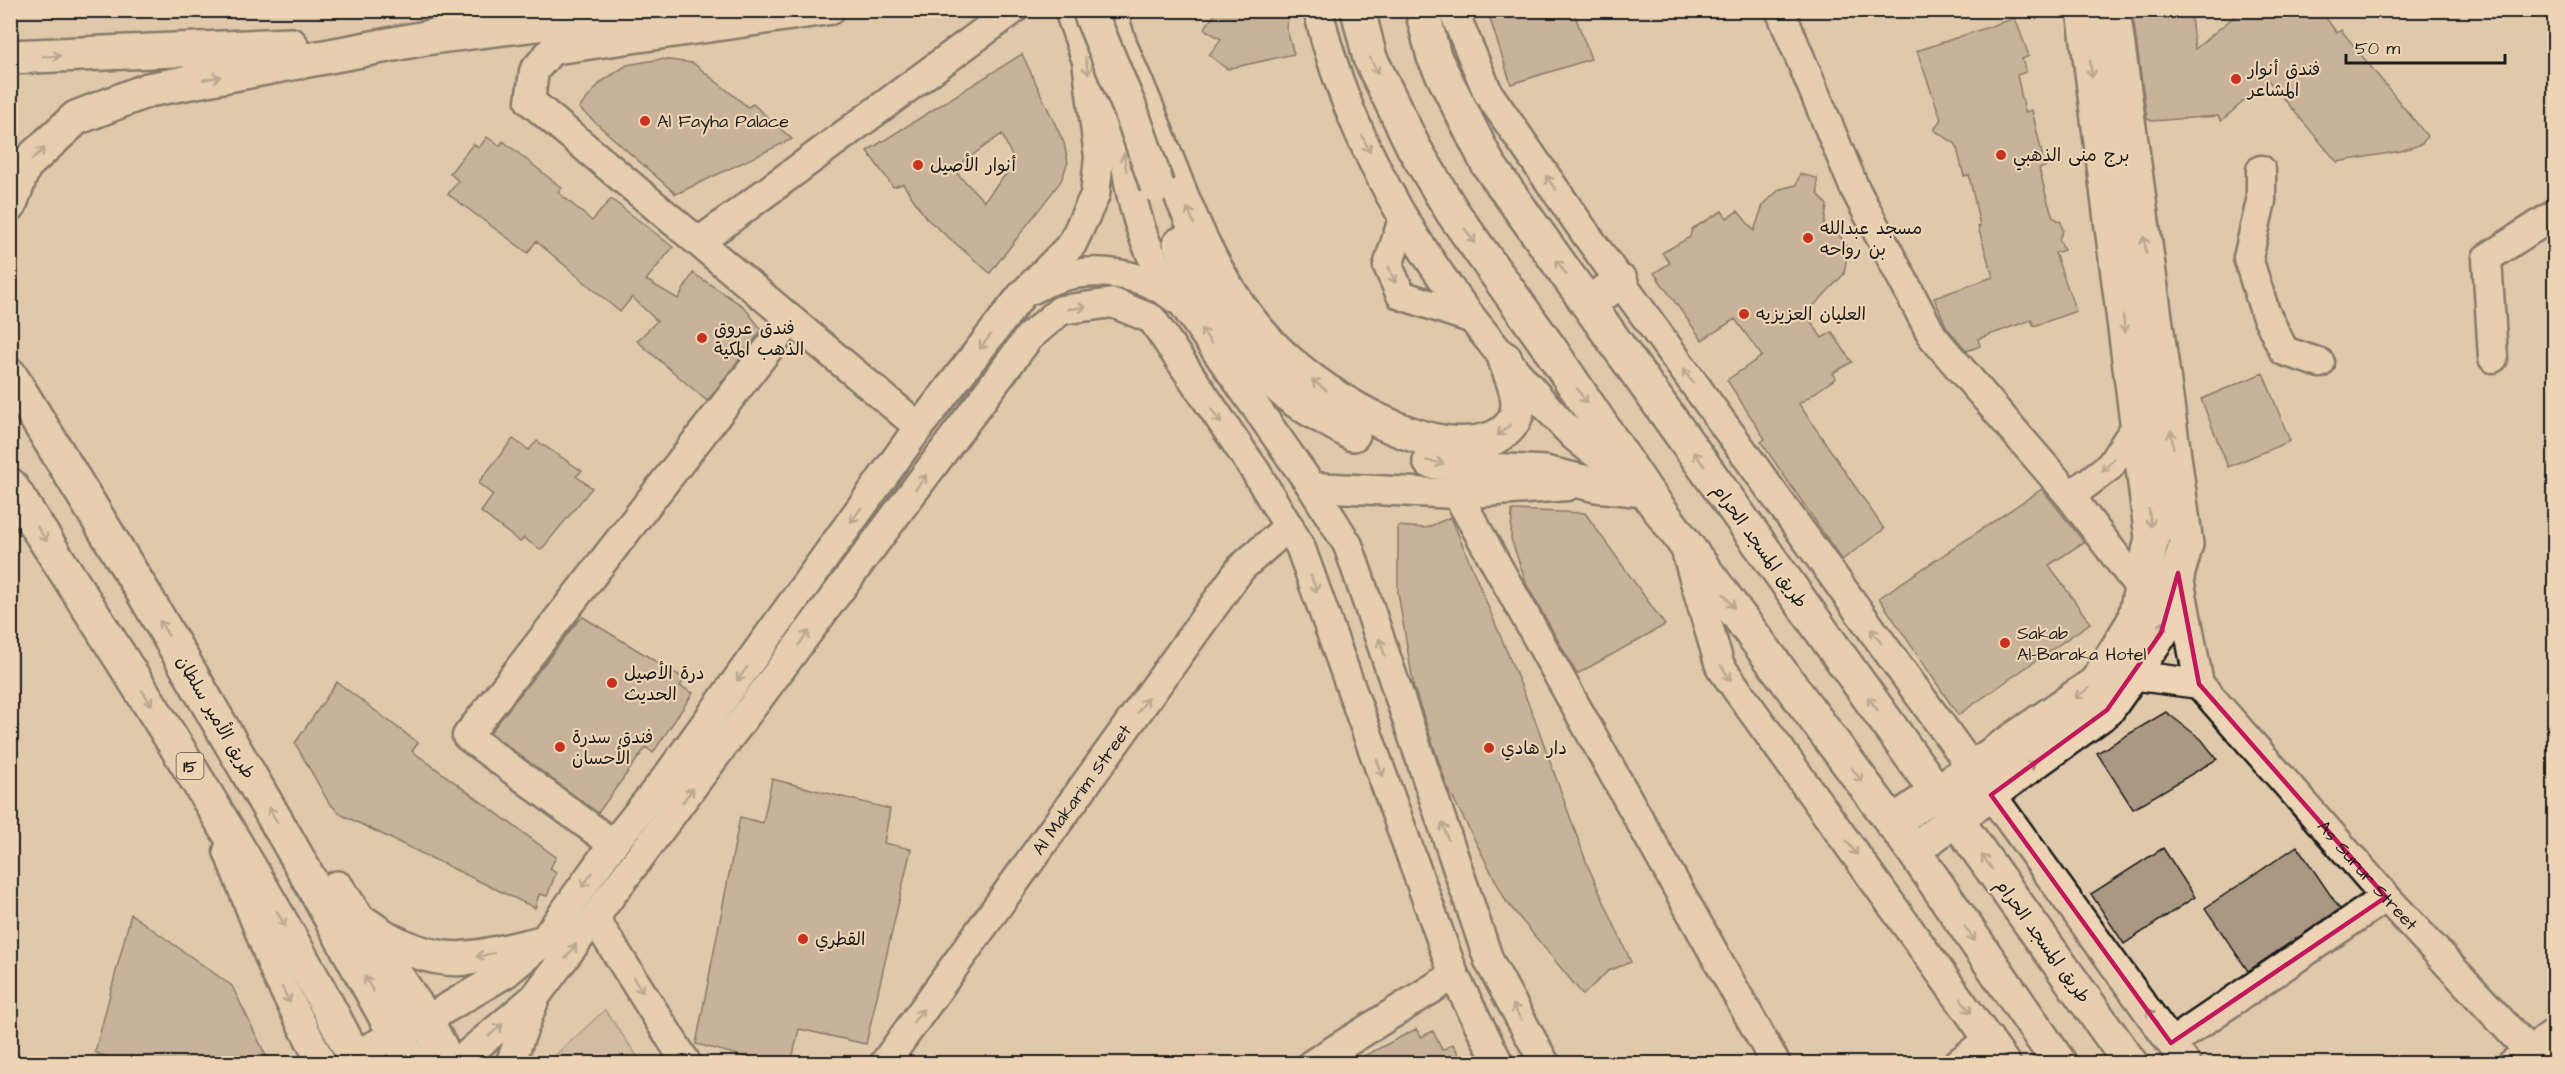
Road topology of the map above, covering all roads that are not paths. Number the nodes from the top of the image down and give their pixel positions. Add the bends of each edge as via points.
1 (651, 10) edge
2 (830, 10) edge
3 (1013, 10) edge
4 (1070, 10) edge
5 (1089, 10) edge
6 (1110, 10) edge
7 (1318, 10) edge
8 (1358, 10) edge
9 (1422, 10) edge
10 (1453, 10) edge
11 (1780, 10) edge
12 (2084, 10) edge
13 (2113, 10) edge
14 (431, 37) junction
15 (10, 57) edge
16 (2261, 170) dead end
17 (10, 204) edge
18 (1403, 219) junction
19 (2552, 222) edge
20 (699, 242) junction
21 (1621, 282) junction
22 (1021, 296) junction
23 (1587, 303) junction
24 (1185, 306) junction
25 (1470, 318) junction
26 (790, 321) junction
27 (10, 351) edge
28 (2493, 358) dead end
29 (1505, 359) junction
30 (2320, 363) dead end
31 (10, 375) edge
32 (2137, 424) junction
33 (919, 427) junction
34 (1364, 427) junction
35 (10, 484) edge
36 (1596, 485) junction
37 (1312, 487) junction
38 (1645, 490) junction
39 (85, 494) junction
40 (1457, 494) junction
41 (2070, 496) junction
42 (1289, 526) junction
43 (1682, 537) junction
44 (2178, 573) junction
45 (2140, 588) junction
46 (2131, 675) junction
47 (2199, 684) junction
48 (1972, 769) junction
49 (202, 785) junction
50 (1937, 793) junction
51 (1990, 795) junction
52 (1956, 820) junction
53 (1892, 823) junction
54 (289, 843) junction
55 (613, 844) junction
56 (1912, 850) junction
57 (2386, 897) junction
58 (356, 917) junction
59 (595, 919) junction
60 (542, 943) junction
61 (1454, 975) junction
62 (535, 998) junction
63 (426, 1020) junction
64 (2554, 1033) edge
65 (1989, 1040) junction
66 (405, 1049) edge
67 (2179, 1053) edge
68 (356, 1060) edge
69 (2528, 1060) edge
70 (322, 1064) edge
71 (450, 1064) edge
72 (456, 1064) edge
73 (510, 1064) edge
74 (687, 1064) edge
75 (884, 1064) edge
76 (1312, 1064) edge
77 (1498, 1064) edge
78 (1545, 1064) edge
79 (1776, 1064) edge
80 (1957, 1064) edge
81 (2006, 1064) edge
82 (2060, 1064) edge
83 (2131, 1064) edge

1 - 14 main road
2 - 20 street via 552,50 534,71 530,101
3 - 20 street
4 -> 22 street via 1087,62 1099,157 1095,195 1072,244
5 - 34 main road, bridge via 1131,111 1169,219 1201,290 1235,339 1287,394
24 -> 6 street via 1143,241 1125,163
34 -> 6 main road via 1289,363 1230,295 1200,237
7 -> 18 street via 1342,91
8 -> 38 main road via 1370,58 1413,148 1453,213
23 -> 9 main road, طريق المسجد الحرام via 1488,164 1434,57
21 -> 10 street via 1488,93
11 - 41 street via 1854,187 1933,337
12 -> 32 main road
44 -> 13 main road via 2186,544
15 -> 14 main road
17 -> 14 main road via 24,166 76,118 148,90
16 - 30 street via 2261,201 2248,258 2261,301 2284,351
18 - 25 street
18 -> 25 street via 1388,266 1401,295
19 - 28 street via 2487,258
20 - 26 street
21 - 23 main road
48 -> 21 street
22 - 24 street via 1069,275 1105,272 1148,283
22 -> 33 street
50 -> 23 main road, طريق المسجد الحرام
37 -> 24 street
25 - 29 street
26 - 33 street
26 - 55 street via 467,736
27 - 39 main road
29 -> 34 main road via 1519,400 1517,418 1501,435 1472,446
29 - 38 street via 1572,434
31 - 39 main road, طريق الأمير سلطان
32 -> 41 street via 2110,466
32 -> 45 main road via 2152,538
33 -> 55 street via 669,774
34 -> 36 main road via 1422,460 1486,470 1545,473
35 -> 49 main road, 15
36 - 38 main road
36 - 40 street
37 - 40 street
78 -> 37 street via 1489,961 1348,545
38 - 43 main road
54 -> 39 main road, طريق الأمير سلطان
40 - 79 street
41 - 45 street
59 -> 42 street via 1029,338 1061,310 1113,303 1152,319
42 -> 61 street via 1300,546
75 -> 42 street, Al Makarim Street via 1241,568
43 -> 53 main road
43 -> 65 street via 1720,666
46 -> 44 main road via 2161,633
44 - 47 street
45 -> 48 main road via 2134,621 2096,683
46 - 47 street
51 -> 46 main road via 2107,710
47 - 57 street, As Surur Street
48 - 50 main road
48 - 51 street
49 -> 68 main road, 15 via 279,914
49 -> 70 street via 276,974
50 - 52 main road, طريق المسجد الحرام
50 - 53 main road
51 - 52 main road
67 -> 51 street
52 - 56 main road
83 -> 52 main road, طريق المسجد الحرام
53 - 56 main road
54 - 58 main road via 327,874
66 -> 54 main road, طريق الأمير سلطان
55 -> 60 street
56 -> 82 main road
57 - 67 street
57 - 69 street, As Surur Street
60 -> 58 main road via 466,958 423,953 377,933
58 - 63 main road
62 -> 59 street
59 -> 74 street
60 - 63 street via 506,973
61 - 76 street
61 - 77 street
72 -> 62 street
62 - 73 street
63 - 66 street
63 - 71 main road
64 - 69 street
65 - 80 street
65 - 81 street
66 - 68 street

